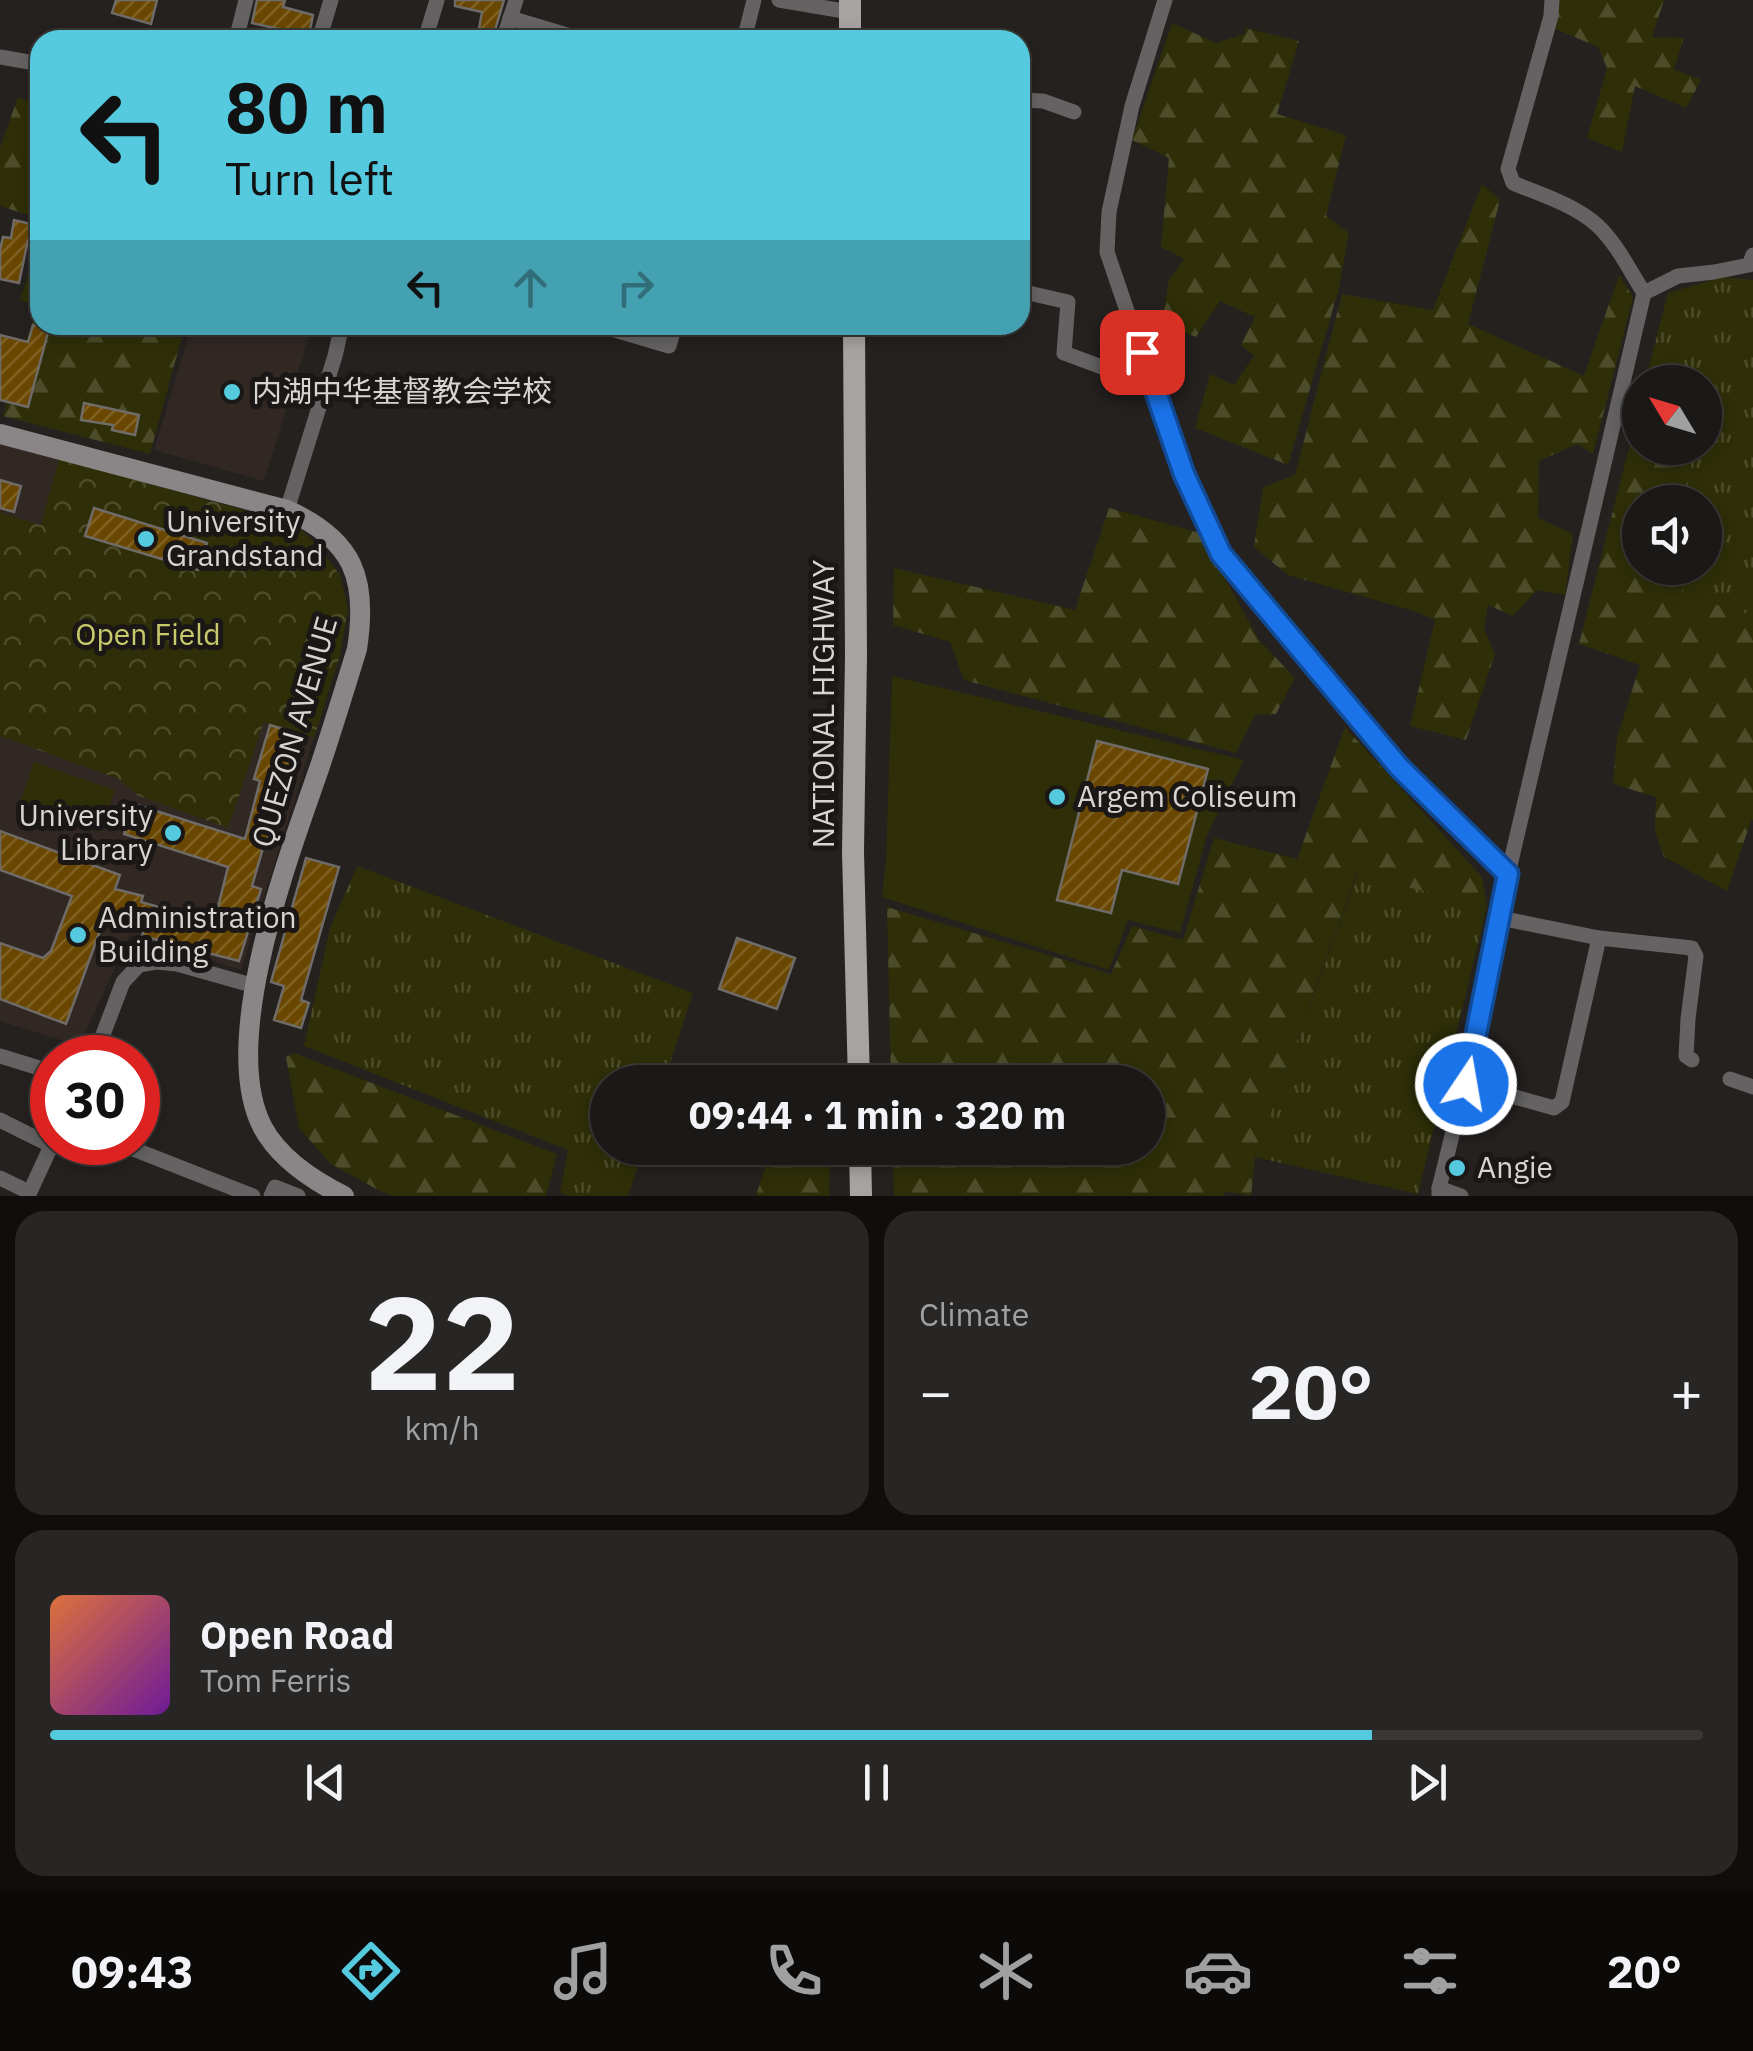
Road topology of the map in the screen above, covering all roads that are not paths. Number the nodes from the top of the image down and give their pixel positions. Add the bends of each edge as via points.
1 (246, 0) edge
2 (330, 0) edge
3 (437, 0) edge
4 (516, 0) edge
5 (754, 0) edge
6 (779, 0) edge
7 (1166, 0) edge
8 (1552, 0) edge
9 (850, 6) edge
10 (510, 18) junction
11 (238, 30) edge
12 (322, 30) edge
13 (428, 30) edge
14 (507, 30) edge
15 (550, 30) edge
16 (746, 30) edge
17 (0, 57) edge
18 (30, 62) edge
19 (1030, 101) edge
20 (1074, 112) dead end
21 (1752, 262) edge
22 (1030, 293) edge
23 (1644, 293) junction
24 (340, 335) edge
25 (632, 335) edge
26 (673, 335) edge
27 (854, 335) edge
28 (1153, 386) junction
29 (0, 434) edge
30 (287, 510) junction
31 (1508, 874) junction
32 (1500, 918) junction
33 (1599, 938) junction
34 (256, 986) junction
35 (102, 1035) edge
36 (0, 1056) edge
37 (1692, 1060) dead end
38 (30, 1065) edge
39 (859, 1065) edge
40 (1730, 1079) dead end
41 (1466, 1084) junction
42 (1753, 1087) edge
43 (0, 1120) edge
44 (30, 1134) edge
45 (160, 1162) edge
46 (42, 1165) edge
47 (860, 1165) edge
48 (0, 1178) edge
49 (223, 1191) edge
50 (1439, 1192) edge
51 (29, 1194) edge
52 (341, 1195) edge
53 (253, 1196) edge
54 (271, 1196) edge
55 (298, 1196) edge
56 (860, 1196) edge
57 (1461, 1196) edge

1 - 11 street
2 - 12 street
3 - 13 street
4 - 10 street
5 - 16 street
6 - 9 street
7 - 28 street via 1132,106 1107,252
8 - 23 street via 1508,169 1513,183 1598,226
10 - 14 street
10 - 15 street
17 - 18 street
19 - 20 street
21 - 23 street via 1678,276
22 - 28 street via 1068,302 1064,353
23 - 31 street
24 - 30 street
25 - 26 street via 670,346
27 - 39 main road, NATIONAL HIGHWAY
28 - 31 street via 1221,554 1399,767
29 - 30 main road, QUEZON AVENUE
30 - 34 main road, QUEZON AVENUE via 340,545 354,570 362,619
31 - 32 street
32 - 33 street
32 - 41 street
33 - 37 street via 1692,948 1686,1056
33 - 41 street via 1562,1102 1554,1108
34 - 35 street via 177,964 139,965 122,982
34 - 52 main road, QUEZON AVENUE via 248,1065 257,1114 287,1158
36 - 38 street
40 - 42 street
41 - 50 street
43 - 44 street
45 - 49 street
46 - 51 street
47 - 56 main road
48 - 51 street
49 - 53 street
50 - 57 street
54 - 55 street via 276,1186

